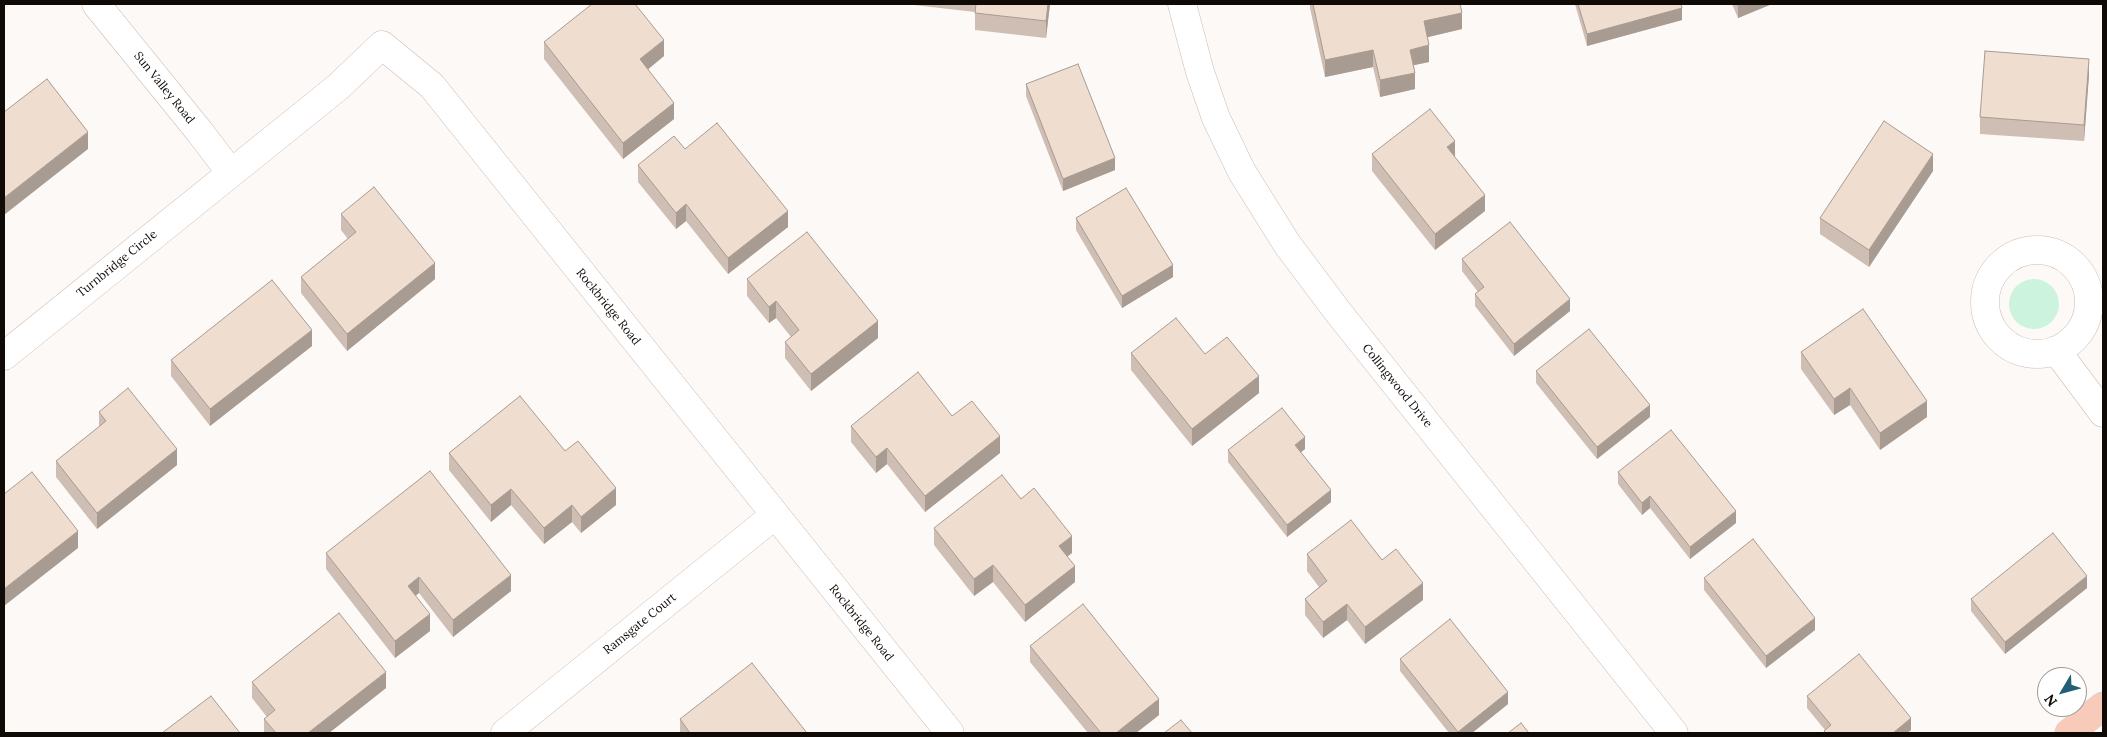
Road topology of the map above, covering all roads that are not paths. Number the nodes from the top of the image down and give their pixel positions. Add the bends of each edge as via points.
1 (96, 4) edge
2 (1182, 4) edge
3 (231, 173) junction
4 (2056, 350) dead end
5 (4, 356) edge
6 (2103, 413) edge
7 (775, 515) junction
8 (2103, 706) edge
9 (505, 733) edge
10 (950, 733) edge
11 (1674, 733) edge
12 (2069, 733) edge

1 - 3 street, Sun Valley Road
2 - 11 street, Collingwood Drive via 1216,118 1242,172 1287,244
3 - 5 street, Turnbridge Circle
3 - 7 street, Rockbridge Road via 338,87 382,44 432,86
4 - 6 street
7 - 9 street, Ramsgate Court
7 - 10 street, Rockbridge Road
8 - 12 main road

